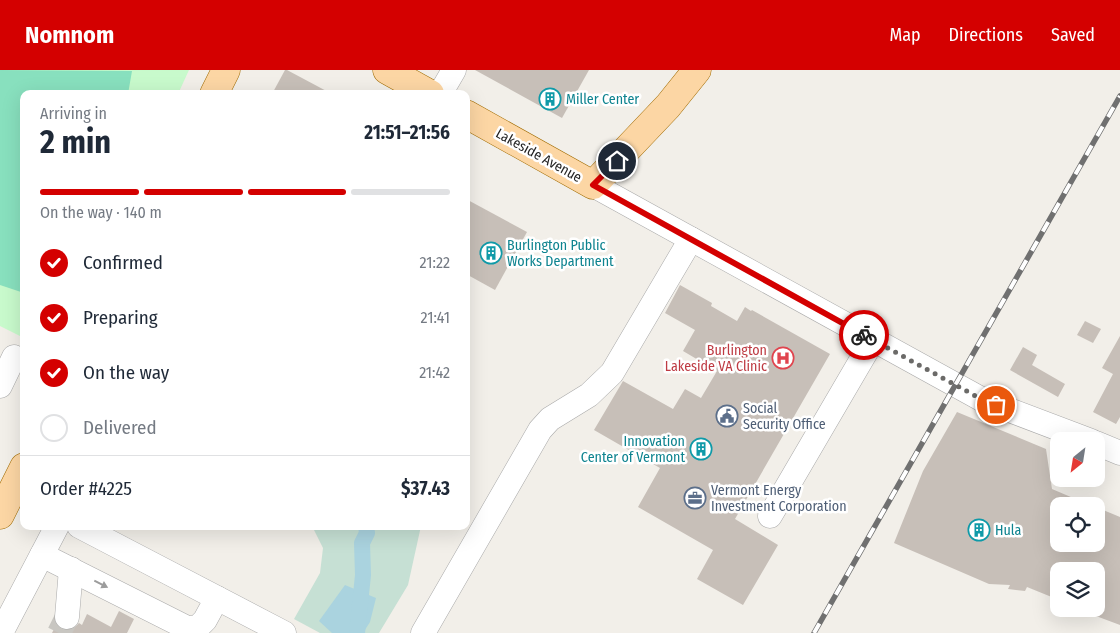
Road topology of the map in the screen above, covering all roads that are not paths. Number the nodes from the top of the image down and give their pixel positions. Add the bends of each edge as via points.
1 (226, 70) edge
2 (387, 70) edge
3 (454, 70) edge
4 (698, 70) edge
5 (216, 90) edge
6 (423, 90) edge
7 (442, 90) edge
8 (470, 116) edge
9 (593, 185) junction
10 (691, 239) junction
11 (873, 340) junction
12 (13, 356) edge
13 (0, 386) edge
14 (1067, 432) edge
15 (1105, 446) edge
16 (1120, 452) edge
17 (20, 478) edge
18 (12, 501) edge
19 (770, 516) dead end
20 (55, 530) edge
21 (86, 530) edge
22 (42, 555) junction
23 (71, 569) junction
24 (217, 598) junction
25 (67, 617) tunnel mouth
26 (5, 632) edge
27 (283, 633) edge
28 (423, 633) edge

1 - 5 main road
2 - 6 main road
3 - 7 street
4 - 9 main road
8 - 9 main road, Lakeside Avenue
9 - 10 street, Lakeside Avenue
10 - 11 street, Lakeside Avenue
10 - 28 street via 612,372 589,395 550,419 540,430
11 - 14 street, Lakeside Avenue via 983,400
11 - 19 street
12 - 13 street
15 - 16 street
17 - 18 main road
20 - 22 street
21 - 24 street
22 - 23 street
22 - 26 street
23 -> 24 street via 186,628 197,628
23 - 25 street
24 - 27 street

